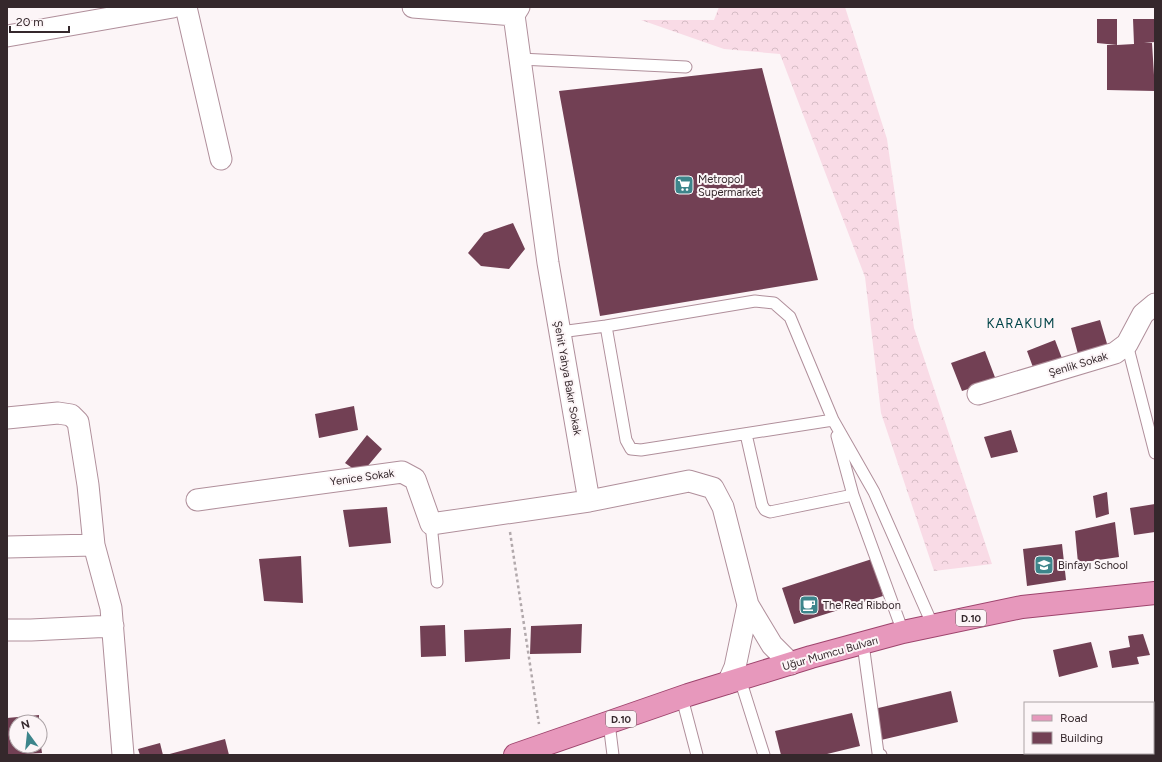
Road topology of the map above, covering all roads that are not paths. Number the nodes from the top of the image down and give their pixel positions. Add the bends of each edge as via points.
1 (174, 7) edge
2 (186, 7) edge
3 (413, 7) edge
4 (517, 11) edge
5 (7, 36) edge
6 (520, 59) junction
7 (686, 67) dead end
8 (221, 159) dead end
9 (1155, 304) edge
10 (606, 326) junction
11 (560, 332) junction
12 (1127, 344) junction
13 (978, 394) dead end
14 (7, 418) edge
15 (833, 420) junction
16 (746, 434) junction
17 (1155, 453) edge
18 (853, 495) junction
19 (197, 500) dead end
20 (589, 501) junction
21 (431, 524) junction
22 (94, 545) junction
23 (7, 547) edge
24 (437, 582) dead end
25 (1155, 592) edge
26 (748, 605) junction
27 (112, 626) junction
28 (933, 626) junction
29 (7, 630) edge
30 (903, 632) junction
31 (863, 644) junction
32 (791, 664) junction
33 (734, 681) junction
34 (682, 698) junction
35 (609, 723) junction
36 (123, 755) edge
37 (518, 755) edge
38 (613, 755) edge
39 (697, 755) edge
40 (764, 755) edge
41 (881, 755) edge

1 - 5 street
2 - 8 street
3 - 4 street
4 - 6 street, Şehit Yahya Bakır Sokak
6 - 7 lane
6 - 11 street, Şehit Yahya Bakır Sokak
9 - 12 street via 1143,314
10 - 11 lane
10 - 15 lane via 755,301 774,302 790,317
10 - 16 lane via 626,440 631,448 641,450
11 - 20 street, Şehit Yahya Bakır Sokak
12 - 13 street, Şenlik Sokak via 1115,353
12 - 17 lane
14 - 22 street via 58,413 71,415 78,422
15 - 16 lane
15 - 18 lane
15 - 28 lane via 874,492
16 - 18 lane via 765,510 770,512
18 - 30 lane
19 - 21 street, Yenice Sokak via 402,472 415,479
20 - 21 street
20 - 26 street via 690,481 713,488 723,507
21 - 24 lane
22 - 23 street
22 - 27 street via 111,608
25 - 28 main road, Uğur Mumcu Bulvarı / D.10 via 1022,607
26 - 32 street via 772,645
26 - 33 street
27 - 29 street
27 - 36 street
28 - 30 main road, Uğur Mumcu Bulvarı / D.10
30 - 31 main road, Uğur Mumcu Bulvarı / D.10
31 - 32 main road, Uğur Mumcu Bulvarı / D.10
31 - 41 lane via 878,753
32 - 33 main road, Uğur Mumcu Bulvarı / D.10
33 - 34 main road, Uğur Mumcu Bulvarı / D.10
33 - 40 lane
34 - 35 main road, Uğur Mumcu Bulvarı / D.10
34 - 39 lane
35 - 37 main road, Uğur Mumcu Bulvarı / D.10
35 - 38 lane

